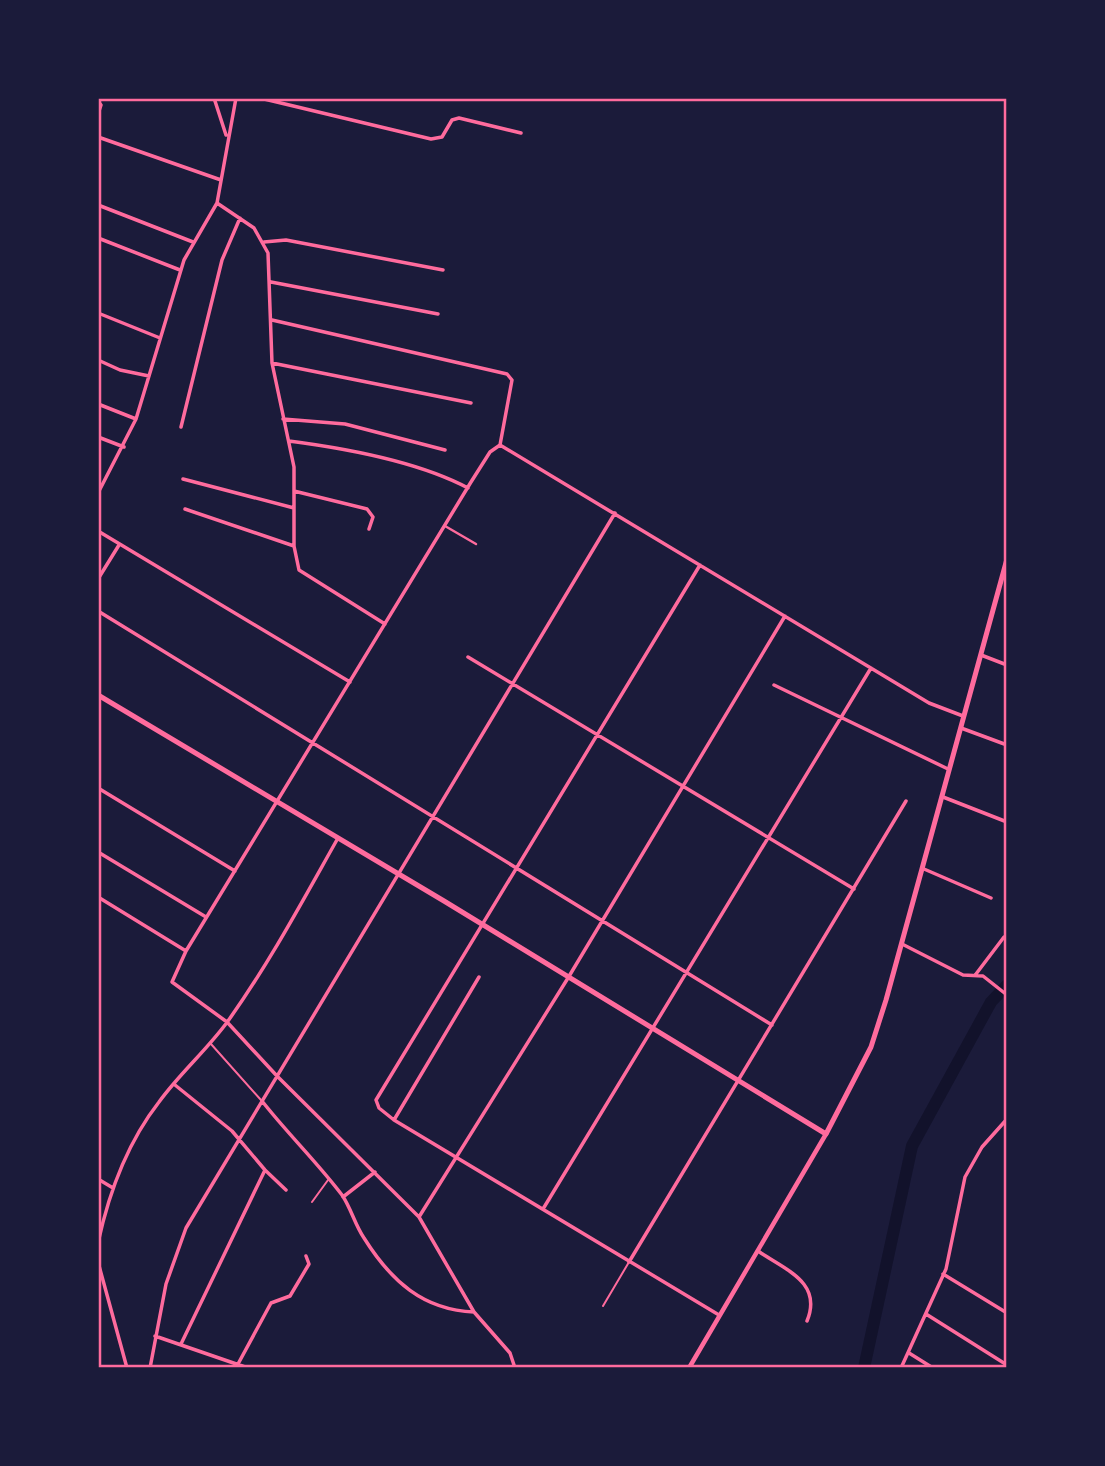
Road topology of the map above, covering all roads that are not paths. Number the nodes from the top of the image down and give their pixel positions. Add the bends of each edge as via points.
1 (214, 98) edge
2 (236, 98) edge
3 (260, 98) edge
4 (98, 102) edge
5 (98, 114) edge
6 (521, 133) dead end
7 (98, 137) edge
8 (227, 137) junction
9 (221, 180) junction
10 (217, 204) junction
11 (98, 205) edge
12 (240, 218) junction
13 (98, 237) edge
14 (193, 242) junction
15 (264, 242) junction
16 (180, 270) junction
17 (443, 270) dead end
18 (271, 282) junction
19 (98, 313) edge
20 (438, 313) dead end
21 (272, 320) junction
22 (160, 338) junction
23 (98, 360) edge
24 (272, 363) junction
25 (149, 376) junction
26 (471, 403) dead end
27 (98, 404) edge
28 (136, 419) junction
29 (283, 419) junction
30 (181, 427) dead end
31 (98, 437) edge
32 (289, 441) junction
33 (500, 446) junction
34 (124, 447) junction
35 (445, 450) dead end
36 (183, 479) dead end
37 (98, 482) edge
38 (103, 485) junction
39 (468, 488) junction
40 (294, 491) junction
41 (98, 493) edge
42 (185, 509) dead end
43 (294, 509) junction
44 (615, 513) junction
45 (445, 526) junction
46 (369, 528) dead end
47 (98, 530) edge
48 (120, 544) junction
49 (476, 544) dead end
50 (294, 546) junction
51 (1007, 559) edge
52 (700, 565) junction
53 (1004, 576) edge
54 (98, 579) edge
55 (98, 611) edge
56 (785, 617) junction
57 (386, 624) junction
58 (981, 655) junction
59 (468, 657) dead end
60 (1007, 665) edge
61 (871, 668) junction
62 (350, 682) junction
63 (511, 683) junction
64 (774, 685) dead end
65 (98, 695) edge
66 (964, 716) junction
67 (841, 718) junction
68 (961, 728) junction
69 (597, 735) junction
70 (314, 742) junction
71 (1007, 745) edge
72 (951, 770) junction
73 (682, 786) junction
74 (98, 788) edge
75 (943, 797) junction
76 (278, 801) junction
77 (906, 801) dead end
78 (432, 817) junction
79 (1007, 822) edge
80 (338, 838) junction
81 (768, 838) junction
82 (98, 852) edge
83 (924, 869) junction
84 (516, 870) junction
85 (235, 871) junction
86 (398, 874) junction
87 (854, 889) junction
88 (98, 897) edge
89 (991, 898) dead end
90 (206, 917) junction
91 (601, 920) junction
92 (482, 925) junction
93 (1004, 936) dead end
94 (902, 944) junction
95 (186, 951) junction
96 (686, 973) junction
97 (976, 974) junction
98 (480, 977) dead end
99 (568, 978) junction
100 (1007, 995) edge
101 (228, 1022) junction
102 (772, 1025) junction
103 (652, 1029) junction
104 (211, 1043) junction
105 (276, 1076) junction
106 (738, 1082) junction
107 (175, 1085) junction
108 (262, 1101) junction
109 (1007, 1119) edge
110 (394, 1120) junction
111 (826, 1134) junction
112 (238, 1138) junction
113 (457, 1158) junction
114 (265, 1170) junction
115 (375, 1172) junction
116 (98, 1179) edge
117 (328, 1180) junction
118 (113, 1188) junction
119 (286, 1190) dead end
120 (343, 1197) junction
121 (312, 1202) dead end
122 (543, 1209) junction
123 (419, 1217) junction
124 (98, 1242) edge
125 (756, 1250) junction
126 (306, 1256) dead end
127 (98, 1262) edge
128 (629, 1262) junction
129 (943, 1273) junction
130 (603, 1306) dead end
131 (474, 1312) junction
132 (1007, 1313) edge
133 (926, 1314) junction
134 (719, 1315) junction
135 (807, 1321) dead end
136 (155, 1336) junction
137 (181, 1344) junction
138 (909, 1353) junction
139 (238, 1364) junction
140 (1007, 1365) edge
141 (127, 1368) edge
142 (150, 1368) edge
143 (247, 1368) edge
144 (515, 1368) edge
145 (689, 1368) edge
146 (901, 1368) edge
147 (933, 1368) edge

1 - 8 street
2 - 8 street
3 - 6 street via 431,139 442,137 450,122 459,118
4 - 5 street
7 - 9 street
8 - 9 street
9 - 10 street
10 - 12 street
10 - 14 street
11 - 14 street
12 - 15 street
12 - 30 street via 222,260
13 - 16 street
14 - 16 street
15 - 17 street via 286,240
15 - 18 street
16 - 22 street
18 - 20 street
18 - 21 street
19 - 22 street
21 - 24 street
21 - 33 street via 511,376
22 - 25 street
23 - 25 street
24 - 26 street
24 - 29 street
25 - 28 street
27 - 28 street
28 - 34 street
29 - 32 street
29 - 35 street via 345,424
31 - 34 street
32 - 39 street via 421,470
32 - 40 street
33 - 39 street via 490,452
33 - 44 street
34 - 38 street
36 - 43 street
37 - 38 street
38 - 41 street
39 - 45 street
40 - 43 street
40 - 46 street via 367,509 373,517
42 - 50 street
43 - 50 street
44 - 52 street
44 - 63 street
45 - 49 street
45 - 57 street
47 - 48 street
48 - 54 street
48 - 62 street
50 - 57 street via 299,570
51 - 53 main road
52 - 56 street
52 - 69 street
53 - 58 main road
55 - 70 street
56 - 61 street
56 - 73 street
57 - 62 street
58 - 60 street
58 - 66 main road
59 - 63 street
61 - 66 street via 929,703
61 - 67 street
62 - 70 street
63 - 69 street
63 - 78 street
64 - 67 street
65 - 76 main road
66 - 68 main road
67 - 72 street
67 - 81 street
68 - 71 street
68 - 72 main road
69 - 73 street
69 - 84 street
70 - 76 street
70 - 78 street
72 - 75 main road
73 - 81 street
73 - 91 street
74 - 85 street
75 - 79 street
75 - 83 main road
76 - 80 main road
76 - 85 street
77 - 87 street
78 - 84 street
78 - 86 street
80 - 86 main road
80 - 101 street via 289,928
81 - 87 street
81 - 96 street
82 - 90 street
83 - 89 street
83 - 94 main road
84 - 91 street
84 - 92 street
85 - 90 street
86 - 92 main road
86 - 105 street
87 - 102 street
88 - 95 street
90 - 95 street
91 - 96 street
91 - 99 street
92 - 99 main road
92 - 110 street via 376,1100
93 - 97 street
94 - 97 street via 963,975
94 - 111 main road via 871,1046
95 - 101 street via 172,982
96 - 102 street
96 - 103 street
97 - 100 street
98 - 110 street
99 - 103 main road
99 - 113 street
101 - 104 street
101 - 105 street
102 - 106 street
103 - 106 main road
103 - 122 street
104 - 107 street
104 - 108 lane
105 - 108 street
105 - 115 street
106 - 111 main road
106 - 128 street
107 - 112 street
107 - 118 street via 134,1138
108 - 112 street
108 - 117 street
109 - 129 street via 982,1147 965,1177 958,1197 954,1242
110 - 113 street
111 - 125 street
112 - 114 street
112 - 136 street via 181,1240
113 - 122 street
113 - 123 street
114 - 119 street
114 - 137 street
115 - 120 street
115 - 123 street
116 - 118 street
117 - 120 street
117 - 121 lane
118 - 124 street
120 - 131 street via 366,1241 421,1299 449,1310
122 - 128 street
123 - 131 street
125 - 134 street
125 - 135 street via 806,1286 812,1301
126 - 139 street via 309,1264 290,1296 271,1303
127 - 141 street
128 - 130 lane
128 - 134 street
129 - 132 street
129 - 133 street
131 - 144 street via 510,1353
133 - 138 street
133 - 140 street
134 - 145 street
136 - 137 street
136 - 142 street
137 - 139 street
138 - 146 street
138 - 147 street
139 - 143 street

